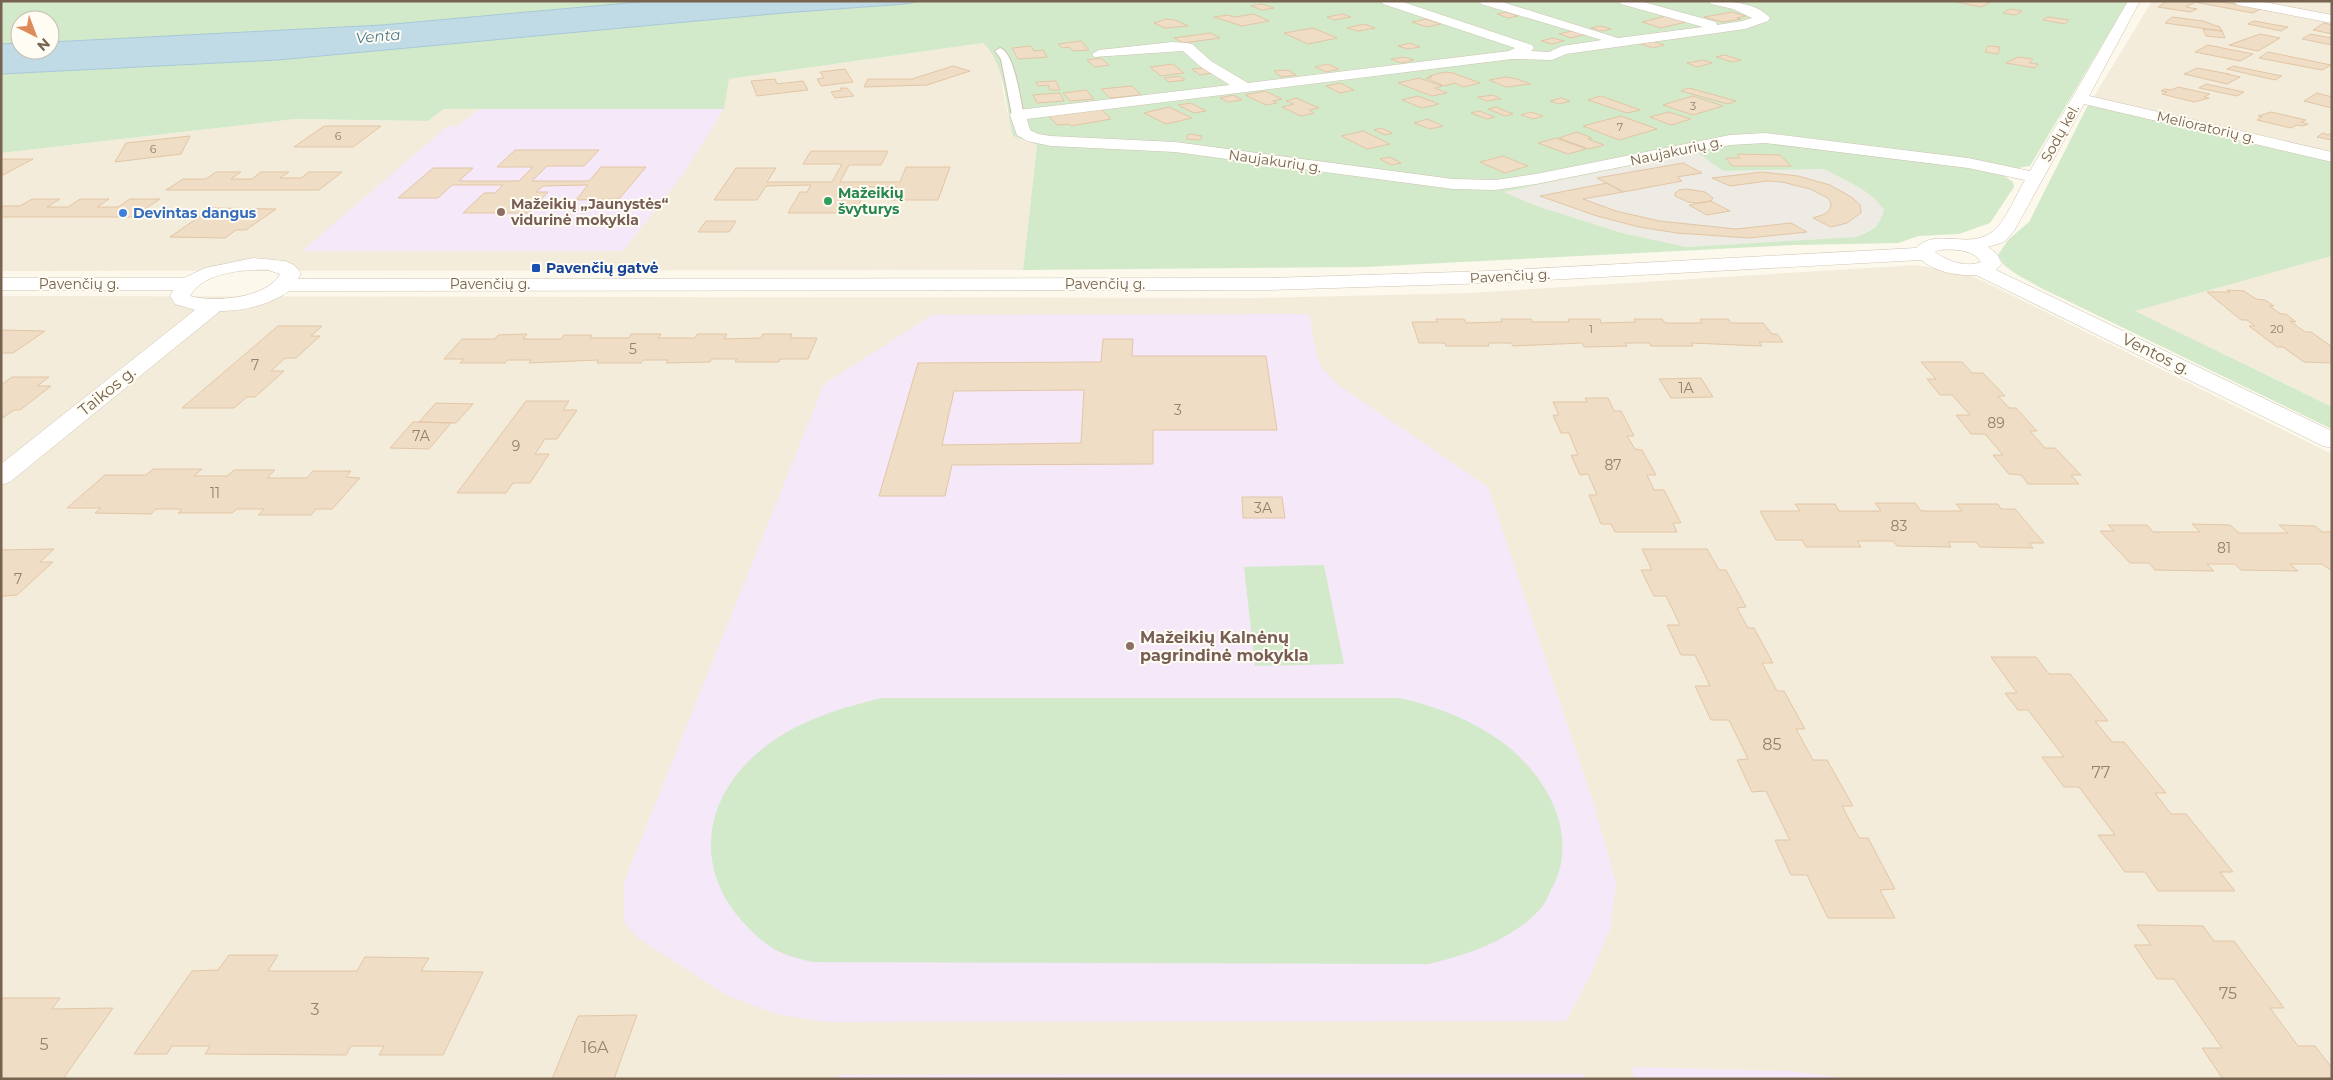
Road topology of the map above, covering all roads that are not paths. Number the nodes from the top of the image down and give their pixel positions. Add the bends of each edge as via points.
1 (1387, 1) edge
2 (1485, 1) edge
3 (1625, 1) edge
4 (1715, 1) edge
5 (2134, 1) edge
6 (2238, 1) edge
7 (2332, 19) edge
8 (1722, 28) junction
9 (1620, 42) junction
10 (1527, 48) junction
11 (1562, 50) junction
12 (1000, 51) dead end
13 (1099, 54) dead end
14 (1512, 54) junction
15 (1246, 88) junction
16 (2080, 98) junction
17 (1018, 115) junction
18 (2332, 157) edge
19 (2035, 177) junction
20 (1970, 247) junction
21 (1925, 254) junction
22 (1979, 269) junction
23 (1, 284) edge
24 (188, 284) junction
25 (284, 285) junction
26 (213, 306) junction
27 (2332, 441) edge
28 (1, 477) edge

1 - 10 street
2 - 9 street
3 - 8 street
4 - 8 street via 1737,6 1762,18 1745,26
5 - 16 street, Sodų kel.
6 - 7 street
8 - 9 street
9 - 11 street
10 - 11 street
10 - 14 street
11 - 14 street via 1552,56
12 - 17 lane via 1006,59
13 - 15 street via 1187,47 1206,64
14 - 15 street
15 - 17 street
16 - 18 street, Melioratorių g.
16 - 19 street, Sodų kel.
17 - 19 street, Naujakurių g. via 1023,132 1033,138 1051,141 1175,147 1453,184 1536,180 1730,140 1765,138 1968,163
19 - 20 street, Sodų kel. via 2005,231 1997,238
20 - 21 street via 1939,244 1927,247
20 - 22 street via 1993,261 1988,267
21 - 22 street, Ventos g. via 1946,266
21 - 25 street, Pavenčių g. via 1490,277 1269,284
22 - 27 street, Ventos g.
23 - 24 street, Pavenčių g.
24 - 25 street via 223,269 266,264 287,268 291,273 290,279
24 - 26 street via 182,290 182,300 194,305
25 - 26 street via 253,299
26 - 28 street, Taikos g.

